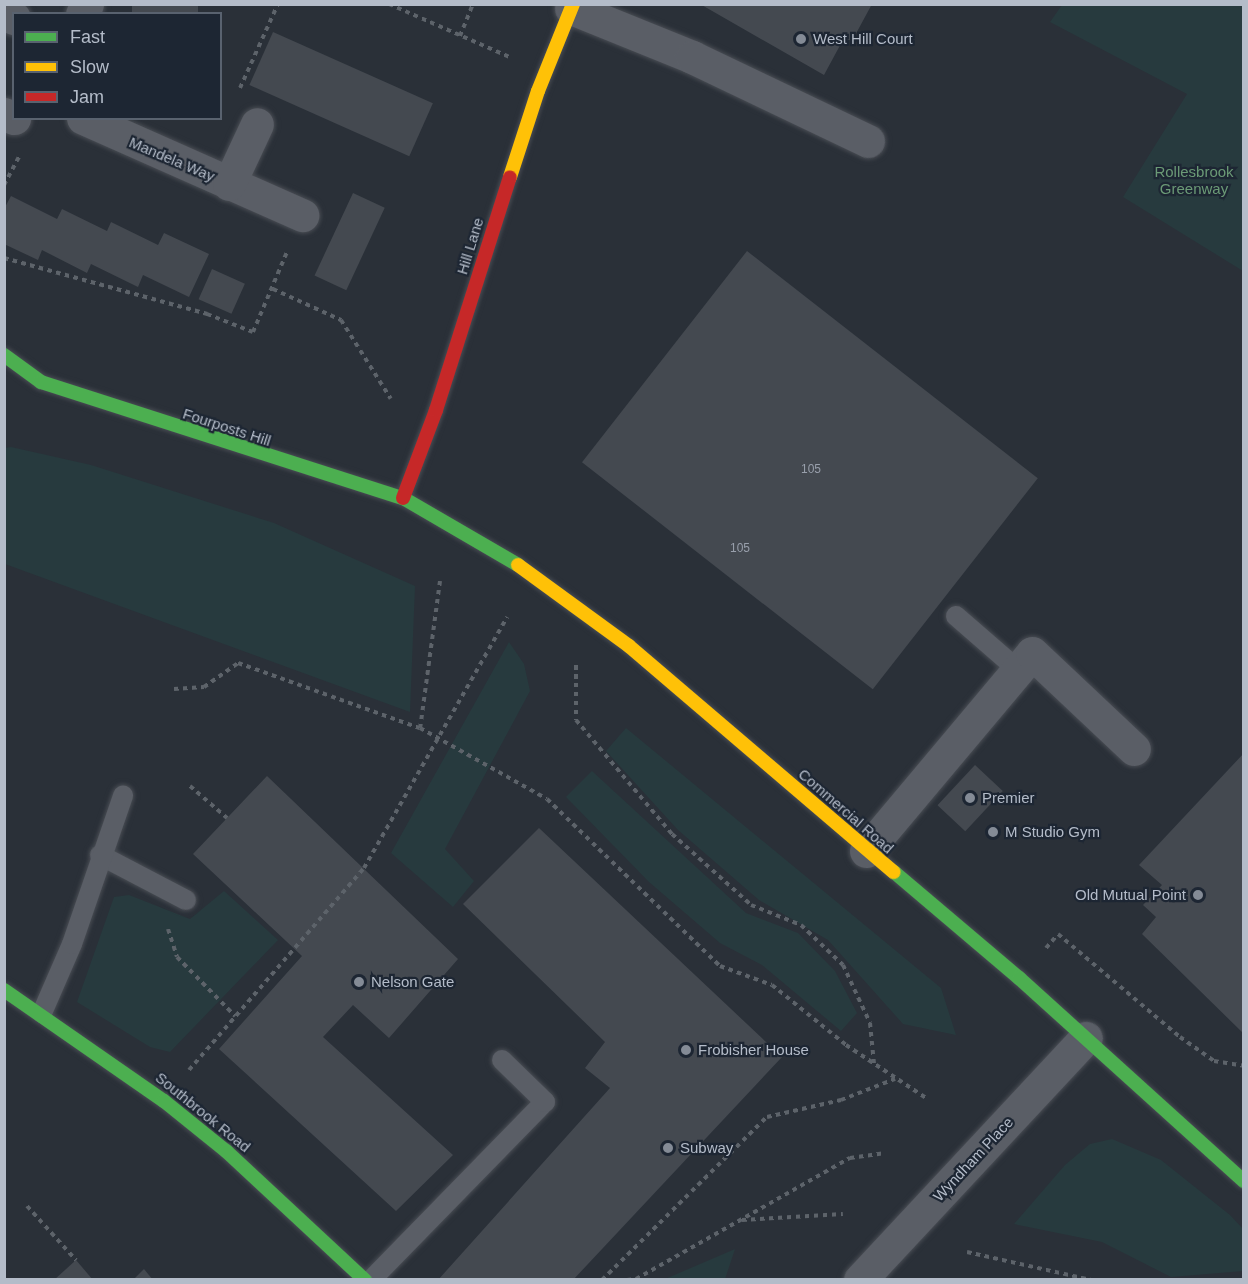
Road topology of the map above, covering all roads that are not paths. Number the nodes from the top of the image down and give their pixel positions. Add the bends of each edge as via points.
1 (572, 6) edge
2 (87, 120) edge
3 (257, 124) road end
4 (868, 141) dead end
5 (229, 184) junction
6 (302, 215) dead end
7 (4, 355) edge
8 (41, 382) junction
9 (14, 384) dead end
10 (404, 498) junction
11 (956, 616) dead end
12 (1017, 669) junction
13 (1134, 749) dead end
14 (123, 796) dead end
15 (866, 851) junction
16 (100, 855) junction
17 (180, 897) road end
18 (4, 990) edge
19 (42, 1013) junction
20 (1086, 1038) junction
21 (502, 1060) dead end
22 (1240, 1169) edge
23 (365, 1280) edge
24 (371, 1280) edge
25 (860, 1280) edge

1 - 4 street via 692,57
1 - 10 street, Hill Lane via 538,91
2 - 5 street, Mandela Way
3 - 5 street, Mandela Way
5 - 6 street, Mandela Way
7 - 8 street, Fourposts Hill
8 - 9 street, Fourposts Hill
8 - 10 street, Fourposts Hill via 289,465
10 - 15 street, Commercial Road via 471,532 554,588 629,646
11 - 12 lane
12 - 13 street via 1032,653
12 - 15 street
14 - 16 lane
15 - 20 street, Commercial Road
16 - 17 lane
16 - 19 lane via 72,944
18 - 19 street, Southbrook Road
19 - 23 street, Southbrook Road via 165,1101 234,1158
20 - 22 street, Commercial Road
20 - 25 street, Wyndham Place
21 - 24 lane via 545,1102

